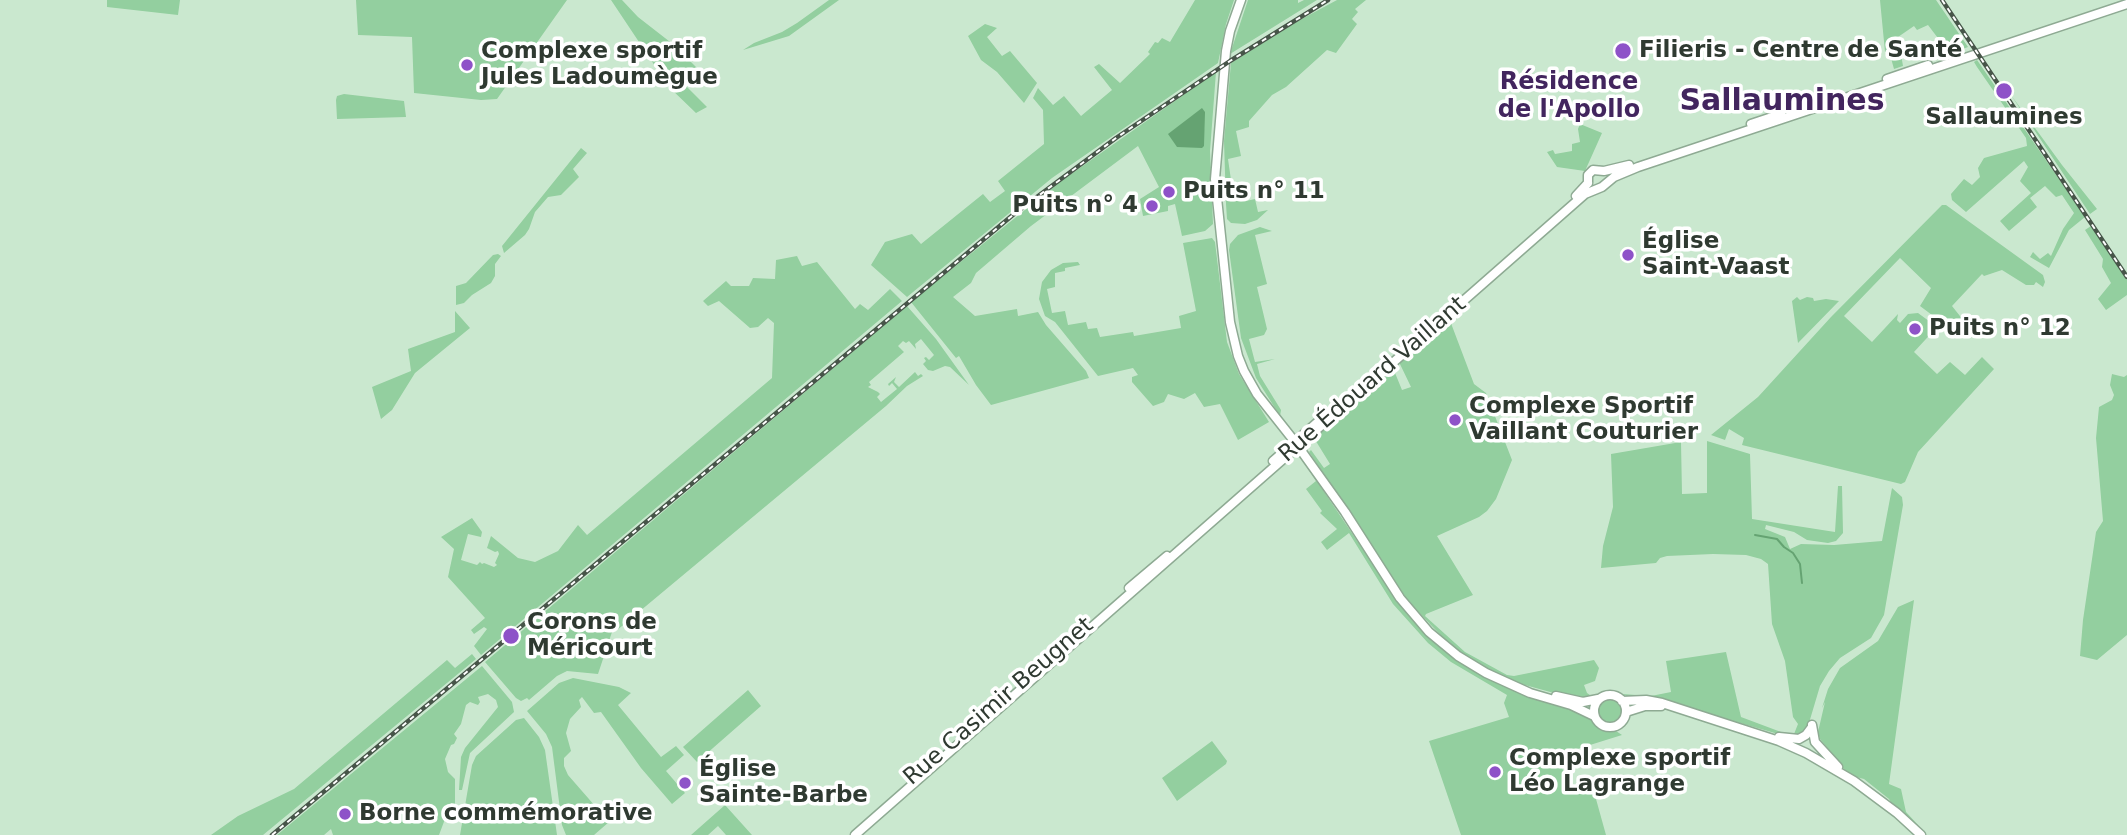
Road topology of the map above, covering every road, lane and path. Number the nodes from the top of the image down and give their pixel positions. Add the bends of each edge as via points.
1 (1241, 0) edge
2 (2126, 2) edge
3 (1604, 171) junction
4 (1606, 182) junction
5 (1588, 183) junction
6 (1596, 188) junction
7 (1297, 444) junction
8 (1152, 572) junction
9 (1512, 685) junction
10 (1600, 699) junction
11 (1622, 701) junction
12 (1671, 707) junction
13 (1626, 712) junction
14 (1594, 716) junction
15 (1769, 737) junction
16 (1842, 773) junction
17 (1881, 801) junction
18 (848, 835) edge
19 (855, 835) edge
20 (1914, 835) edge
21 (1921, 835) edge

1 - 7 main road via 1226,51 1220,107 1215,179 1221,250 1233,340 1251,384
2 - 3 main road
2 - 4 main road via 1638,167
3 - 4 main road
3 - 5 main road via 1591,171
4 - 6 main road
5 - 6 main road
5 - 7 main road, Rue Édouard Vaillant
6 - 7 main road, Rue Édouard Vaillant
7 - 8 main road, Rue Édouard Vaillant
7 - 9 main road via 1421,623 1458,656
8 - 18 main road, Rue Casimir Beugnet
8 - 19 main road, Rue Casimir Beugnet
9 - 10 main road via 1583,702
9 - 14 main road
10 - 11 main road via 1614,695
10 - 14 main road
11 - 12 main road via 1646,700
11 - 13 main road
12 - 13 main road via 1645,706
12 - 15 main road
13 - 14 main road via 1612,728 1602,726
15 - 16 main road
15 - 16 main road via 1799,739 1812,725 1815,742
16 - 17 main road
17 - 20 main road
17 - 21 main road

